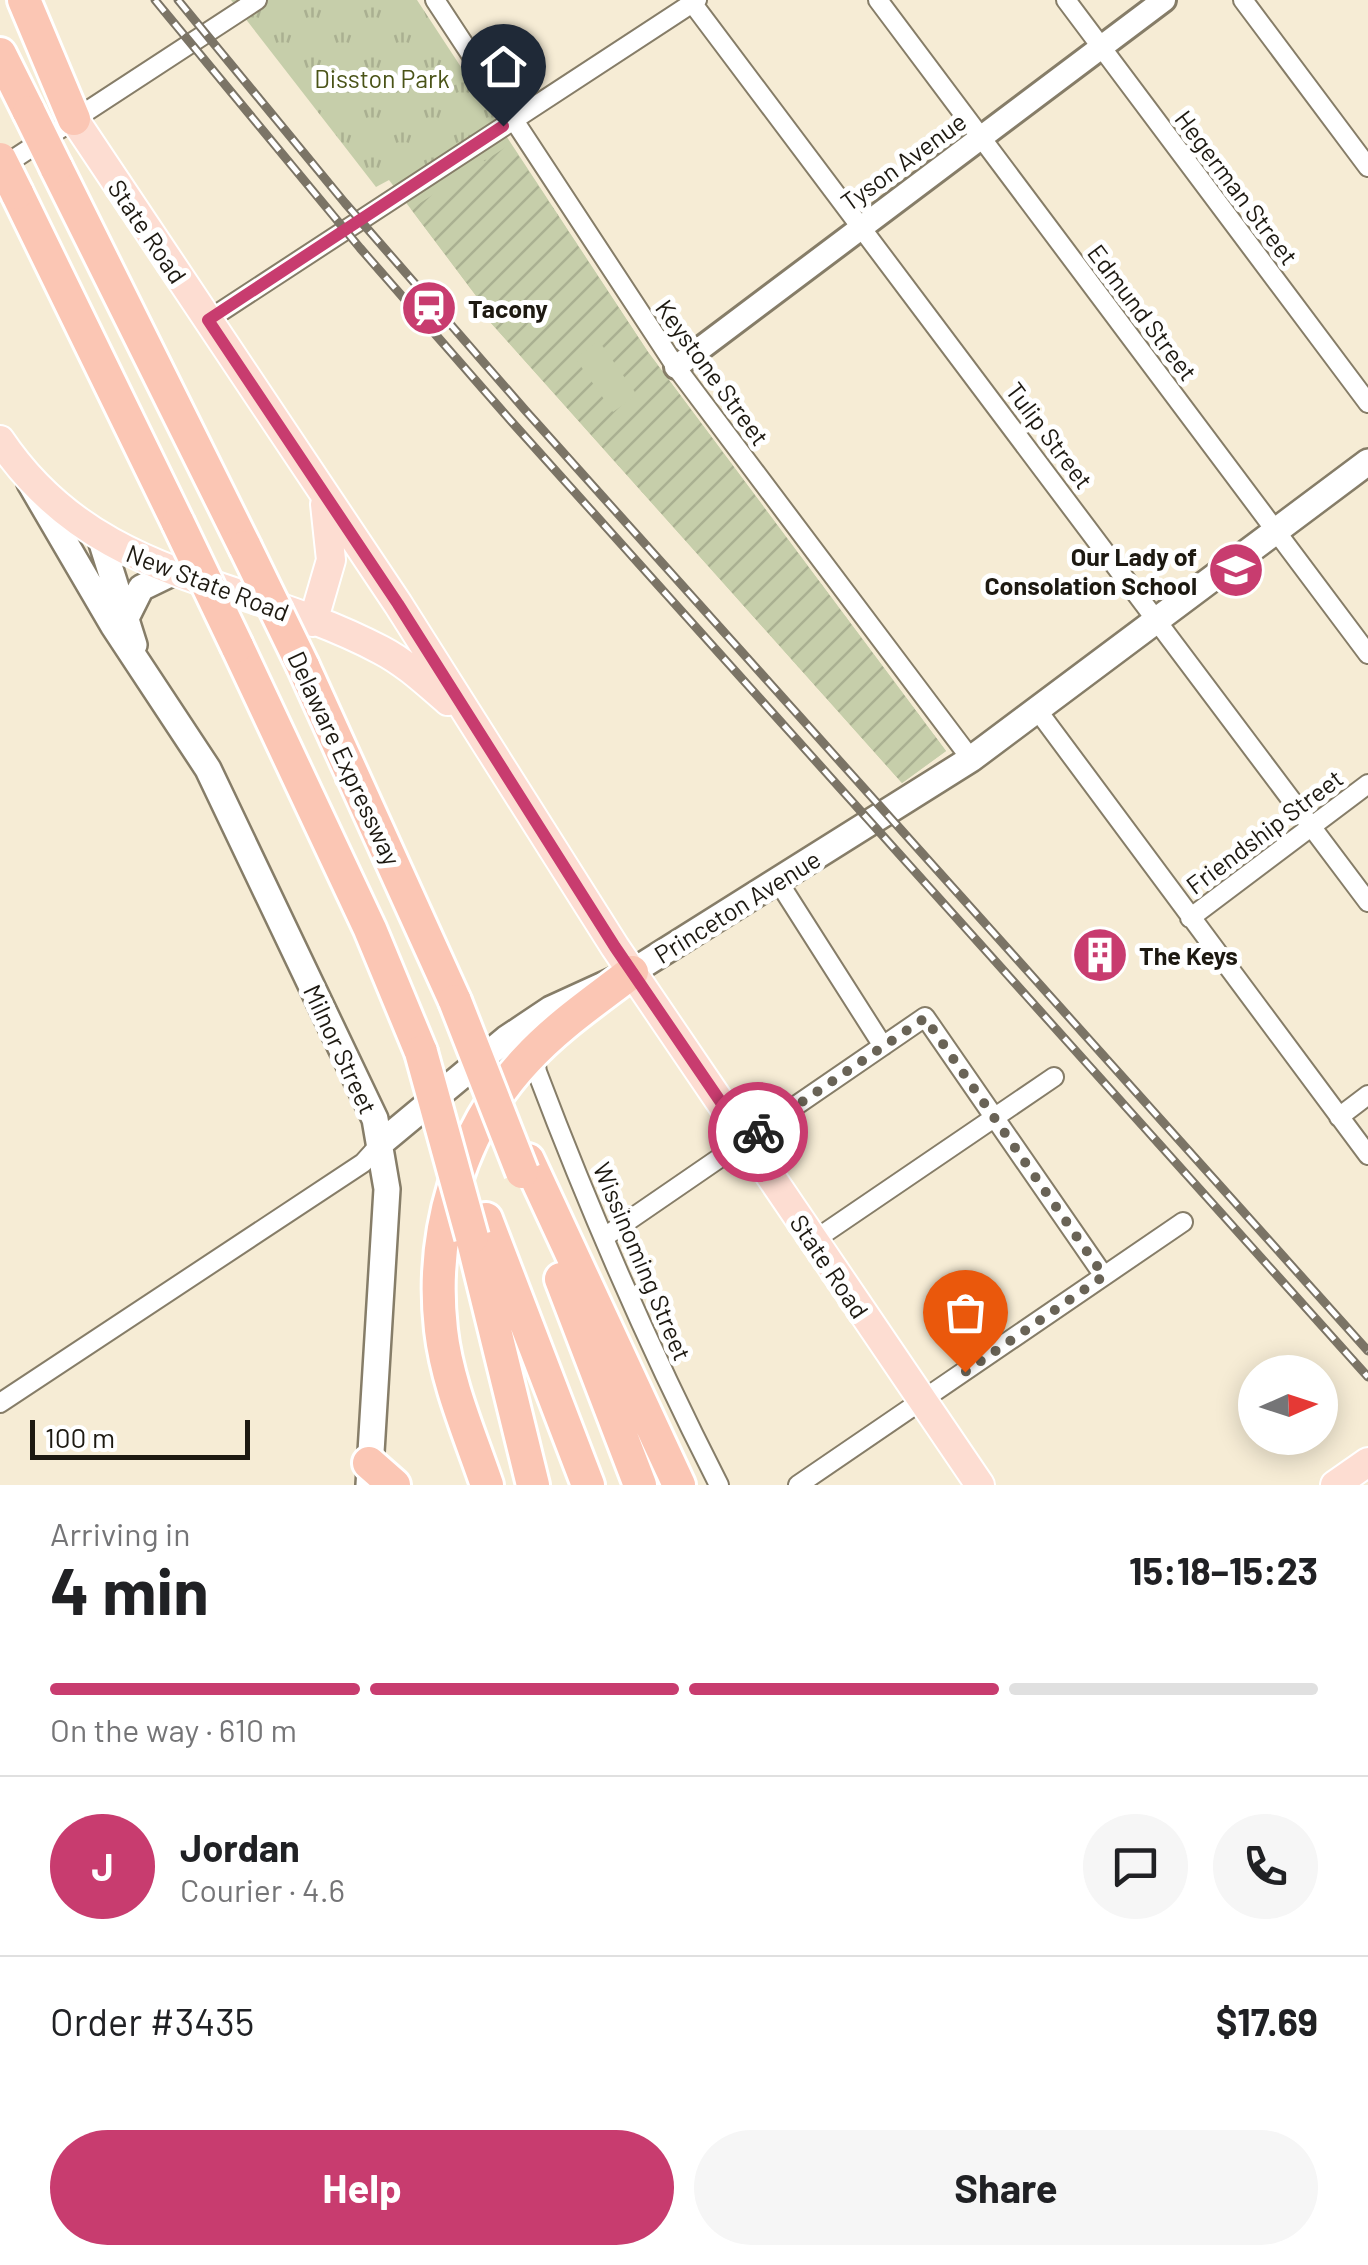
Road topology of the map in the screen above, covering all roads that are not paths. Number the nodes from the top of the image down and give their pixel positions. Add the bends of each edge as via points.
1 (24, 0) edge
2 (257, 0) edge
3 (434, 0) edge
4 (878, 0) edge
5 (1066, 0) edge
6 (1164, 0) edge
7 (1243, 0) edge
8 (693, 1) edge
9 (1101, 47) junction
10 (0, 54) edge
11 (74, 119) junction
12 (513, 120) junction
13 (981, 138) junction
14 (0, 159) edge
15 (1368, 167) edge
16 (8, 181) edge
17 (860, 227) junction
18 (208, 320) junction
19 (676, 367) junction
20 (1368, 403) edge
21 (0, 440) edge
22 (1368, 462) edge
23 (28, 478) junction
24 (322, 493) junction
25 (1277, 531) junction
26 (102, 540) junction
27 (174, 572) junction
28 (127, 616) junction
29 (1159, 620) junction
30 (313, 622) junction
31 (136, 654) junction
32 (1368, 654) edge
33 (1038, 711) junction
34 (480, 736) junction
35 (970, 758) junction
36 (1368, 784) edge
37 (1311, 827) junction
38 (776, 878) junction
39 (1368, 902) edge
40 (1190, 918) junction
41 (632, 972) junction
42 (883, 1046) junction
43 (534, 1052) junction
44 (1054, 1076) dead end
45 (1368, 1095) edge
46 (994, 1116) junction
47 (1338, 1117) junction
48 (746, 1139) junction
49 (382, 1143) junction
50 (1368, 1155) edge
51 (525, 1166) junction
52 (1184, 1222) dead end
53 (479, 1228) junction
54 (606, 1236) junction
55 (814, 1241) junction
56 (1104, 1276) junction
57 (922, 1402) junction
58 (0, 1403) edge
59 (1368, 1462) edge
60 (369, 1474) edge
61 (394, 1485) edge
62 (487, 1485) edge
63 (533, 1485) edge
64 (588, 1485) edge
65 (640, 1485) edge
66 (679, 1485) edge
67 (719, 1485) edge
68 (798, 1485) edge
69 (980, 1485) edge
70 (1335, 1485) edge

1 - 11 highway
2 - 11 street
3 - 12 street, Keystone Street
4 - 13 street, Edmund Street
5 - 9 street, Hegerman Street
6 - 9 street, Tyson Avenue
7 - 15 street
8 - 12 street
8 - 17 street, Tulip Street
9 - 13 street, Tyson Avenue
9 - 20 street, Hegerman Street
10 - 51 highway, Delaware Expressway, bridge via 303,666
11 - 16 street
11 - 18 main road, State Road
12 - 18 street
12 - 19 street, Keystone Street
13 - 17 street, Tyson Avenue
13 - 25 street, Edmund Street
14 - 16 highway, Delaware Expressway, bridge
16 - 53 highway, Delaware Expressway, bridge via 370,929
17 - 19 street, Tyson Avenue
17 - 29 street, Tulip Street
18 - 24 main road, State Road
19 - 35 street, Keystone Street
21 - 23 main road, New State Road
22 - 25 main road, Princeton Avenue
23 - 26 main road, New State Road
23 - 31 main road, Milnor Street
24 - 30 main road, State Road via 331,560
24 - 34 main road, State Road
25 - 29 main road, Princeton Avenue
25 - 32 street, Edmund Street
26 - 27 main road, New State Road
26 - 28 main road, Milnor Street
27 - 28 main road via 141,588
27 - 30 main road, New State Road
28 - 31 main road, Milnor Street
29 - 33 main road, Princeton Avenue
29 - 37 street, Tulip Street
30 - 34 main road, New State Road via 384,651 420,676
31 - 49 main road, Milnor Street via 208,769
33 - 35 main road, Princeton Avenue
33 - 40 street
34 - 41 main road, State Road
35 - 38 main road, Princeton Avenue via 854,836
36 - 37 street, Friendship Street
37 - 39 street, Tulip Street
37 - 40 street, Friendship Street
38 - 41 main road, Princeton Avenue
38 - 42 street
40 - 47 street
41 - 43 highway
41 - 48 main road, State Road
41 - 49 main road, Princeton Avenue via 551,1009 506,1039
42 - 46 street via 925,1018
42 - 48 street
43 - 54 street, Wissinoming Street via 550,1107
43 - 62 highway via 472,1138 447,1209 440,1260 441,1332
44 - 46 street
45 - 47 street
46 - 55 street
46 - 56 street
47 - 50 street
48 - 54 street
48 - 55 main road, State Road
49 - 58 street, Princeton Avenue via 363,1163
49 - 60 main road, Milnor Street via 387,1214
51 - 65 highway, Delaware Expressway
51 - 66 highway
52 - 56 street
53 - 63 highway
53 - 64 highway, Delaware Expressway
54 - 67 street, Wissinoming Street
55 - 57 main road, State Road
56 - 57 street
57 - 68 street
57 - 69 main road, State Road
59 - 70 main road
60 - 61 highway

